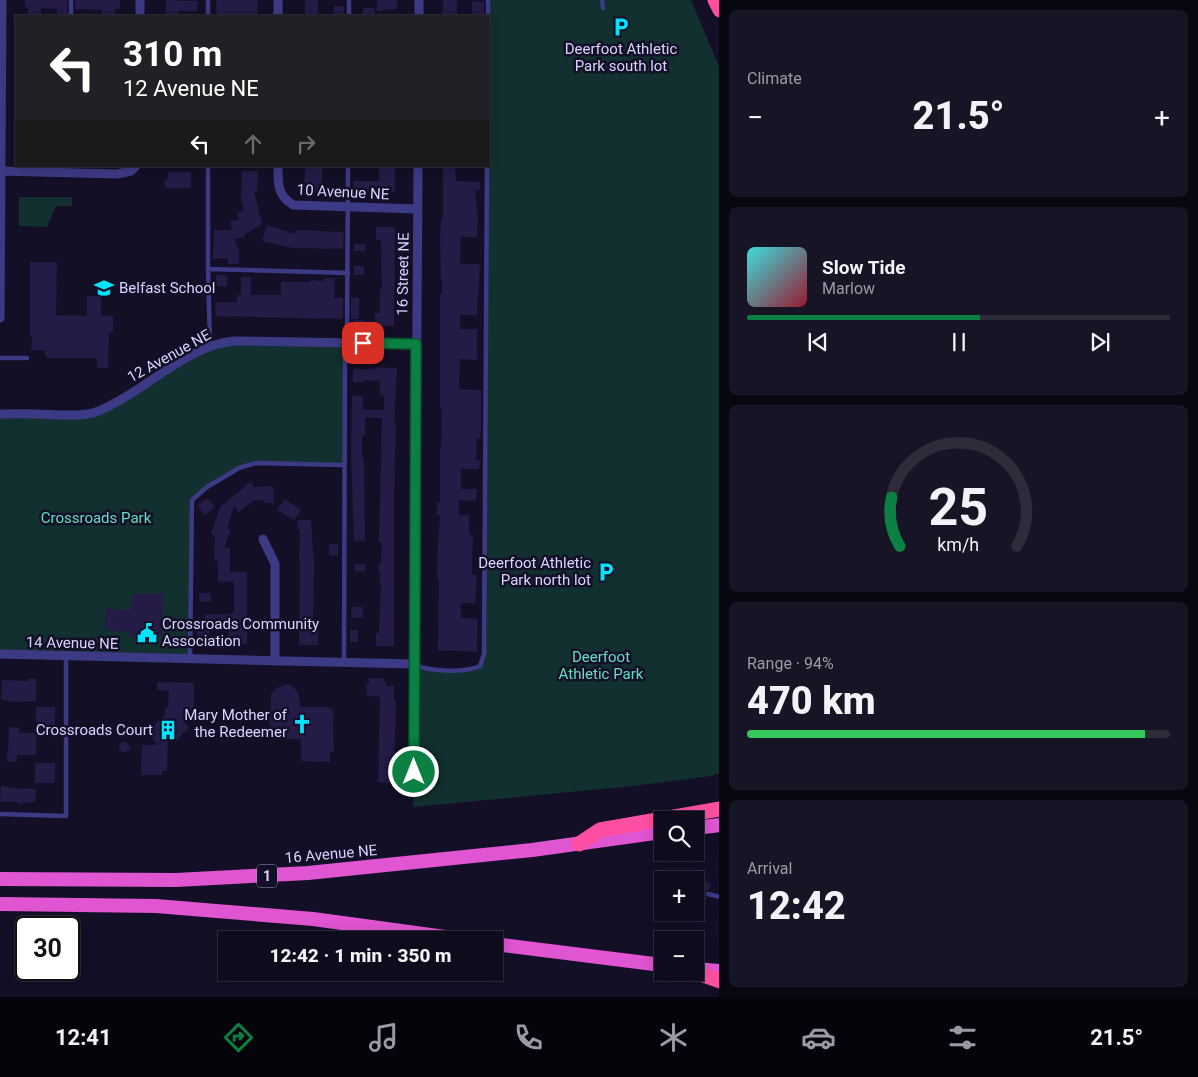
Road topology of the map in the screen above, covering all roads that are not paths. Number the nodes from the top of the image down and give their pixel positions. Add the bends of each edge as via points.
1 (2, 0) edge
2 (71, 0) edge
3 (140, 0) edge
4 (208, 0) edge
5 (278, 0) edge
6 (349, 0) edge
7 (419, 0) edge
8 (488, 0) edge
9 (602, 0) edge
10 (715, 0) edge
11 (603, 8) dead end
12 (719, 10) edge
13 (71, 15) edge
14 (140, 15) edge
15 (208, 15) edge
16 (278, 15) edge
17 (349, 15) edge
18 (419, 15) edge
19 (488, 15) edge
20 (208, 167) edge
21 (278, 167) edge
22 (348, 167) edge
23 (418, 167) edge
24 (487, 167) edge
25 (134, 169) edge
26 (70, 170) edge
27 (0, 171) edge
28 (348, 208) junction
29 (418, 209) junction
30 (208, 269) junction
31 (348, 273) junction
32 (0, 318) edge
33 (345, 343) junction
34 (416, 344) junction
35 (210, 345) junction
36 (0, 358) edge
37 (27, 358) dead end
38 (0, 414) edge
39 (344, 465) junction
40 (263, 539) dead end
41 (0, 654) edge
42 (66, 656) junction
43 (190, 659) junction
44 (276, 661) junction
45 (344, 662) junction
46 (414, 664) junction
47 (414, 772) dead end
48 (719, 809) edge
49 (0, 814) edge
50 (719, 825) edge
51 (704, 827) edge
52 (654, 833) edge
53 (579, 844) junction
54 (0, 879) edge
55 (708, 894) dead end
56 (719, 898) edge
57 (0, 904) edge
58 (401, 931) edge
59 (503, 945) edge
60 (654, 964) edge
61 (704, 971) edge
62 (719, 971) edge
63 (704, 975) edge
64 (719, 981) edge

1 - 27 street
2 - 13 lane
3 - 14 street
4 - 15 lane
5 - 16 street
6 - 17 lane
7 - 18 street
8 - 19 lane
9 - 11 lane
10 - 12 highway
20 - 30 lane
21 - 28 street, 10 Avenue NE via 278,184 284,199 293,205
22 - 28 lane
23 - 29 street, 16 Street NE
24 - 46 lane via 484,654 480,666 472,670 423,669
25 - 26 street via 117,174
26 - 27 street
27 - 32 street
28 - 29 street, 10 Avenue NE
28 - 31 lane
29 - 34 street, 16 Street NE
30 - 31 lane
30 - 35 lane
31 - 33 lane
33 - 34 street, 12 Avenue NE
33 - 35 street, 12 Avenue NE via 234,341
33 - 39 lane
34 - 46 street, 16 Street NE
35 - 38 street, 12 Avenue NE via 93,413
36 - 37 lane
39 - 43 lane via 256,463 239,468 192,500
39 - 45 lane
40 - 44 street via 275,564
41 - 42 street, 14 Avenue NE
42 - 43 street, 14 Avenue NE
42 - 49 lane via 66,816
43 - 44 street, 14 Avenue NE
44 - 45 street, 14 Avenue NE
45 - 46 street, 14 Avenue NE
46 - 47 street, 16 Street NE
48 - 53 highway via 600,830
50 - 51 highway
52 - 53 highway, 16 Avenue NE / 1
53 - 54 highway, 16 Avenue NE / 1 via 392,866 228,878 124,881
55 - 56 lane
57 - 58 highway via 156,906 313,919
59 - 60 highway
61 - 62 highway
63 - 64 highway

